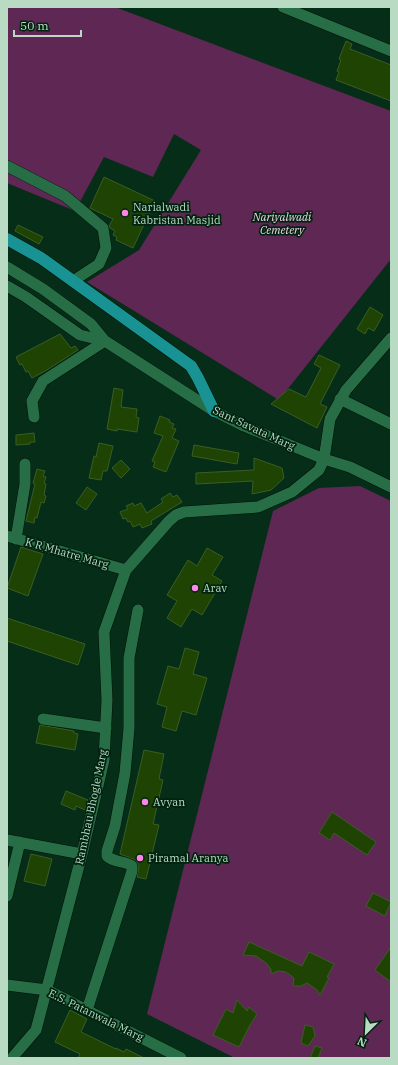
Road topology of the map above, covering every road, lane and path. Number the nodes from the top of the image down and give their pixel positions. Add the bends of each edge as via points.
1 (283, 7) edge
2 (391, 51) edge
3 (7, 166) edge
4 (7, 239) edge
5 (7, 267) edge
6 (73, 281) junction
7 (7, 286) edge
8 (391, 338) edge
9 (105, 341) junction
10 (340, 399) junction
11 (214, 411) junction
12 (34, 417) dead end
13 (391, 424) edge
14 (324, 459) junction
15 (25, 464) dead end
16 (391, 487) edge
17 (12, 537) edge
18 (126, 570) junction
19 (138, 610) dead end
20 (43, 719) dead end
21 (106, 728) junction
22 (7, 840) edge
23 (20, 842) junction
24 (82, 854) junction
25 (7, 896) edge
26 (7, 986) edge
27 (47, 990) junction
28 (87, 1010) junction
29 (12, 1058) edge
30 (181, 1058) edge

1 - 2 street
3 - 6 street via 65,196 103,228 106,248 98,264
4 - 6 main road via 41,258
5 - 9 street, Sant Savata Marg via 43,289 91,324
6 - 11 main road via 191,366
7 - 9 street, Sant Savata Marg via 80,335
8 - 10 street
9 - 11 street, Sant Savata Marg
9 - 12 street via 43,381 32,401
10 - 13 street
10 - 14 street via 330,419
11 - 14 street, Sant Savata Marg
14 - 16 street, Sant Savata Marg via 350,467
14 - 18 street, Rambhau Bhogle Marg via 319,470 292,492 258,507 184,512 176,515
15 - 17 street via 24,484
17 - 18 street, K R Mhatre Marg
18 - 21 street, Rambhau Bhogle Marg via 104,632
19 - 28 street via 129,658 125,773 115,826 107,851 107,856 111,860 128,863 132,866 132,871
20 - 21 street
21 - 24 street, Rambhau Bhogle Marg via 104,760
22 - 23 street
23 - 24 street
23 - 25 street
24 - 27 street, Rambhau Bhogle Marg
26 - 27 street, E.S. Patanwala Marg
27 - 28 street, E.S. Patanwala Marg
27 - 29 street, Rambhau Bhogle Marg via 36,1030
28 - 30 street, E.S. Patanwala Marg

